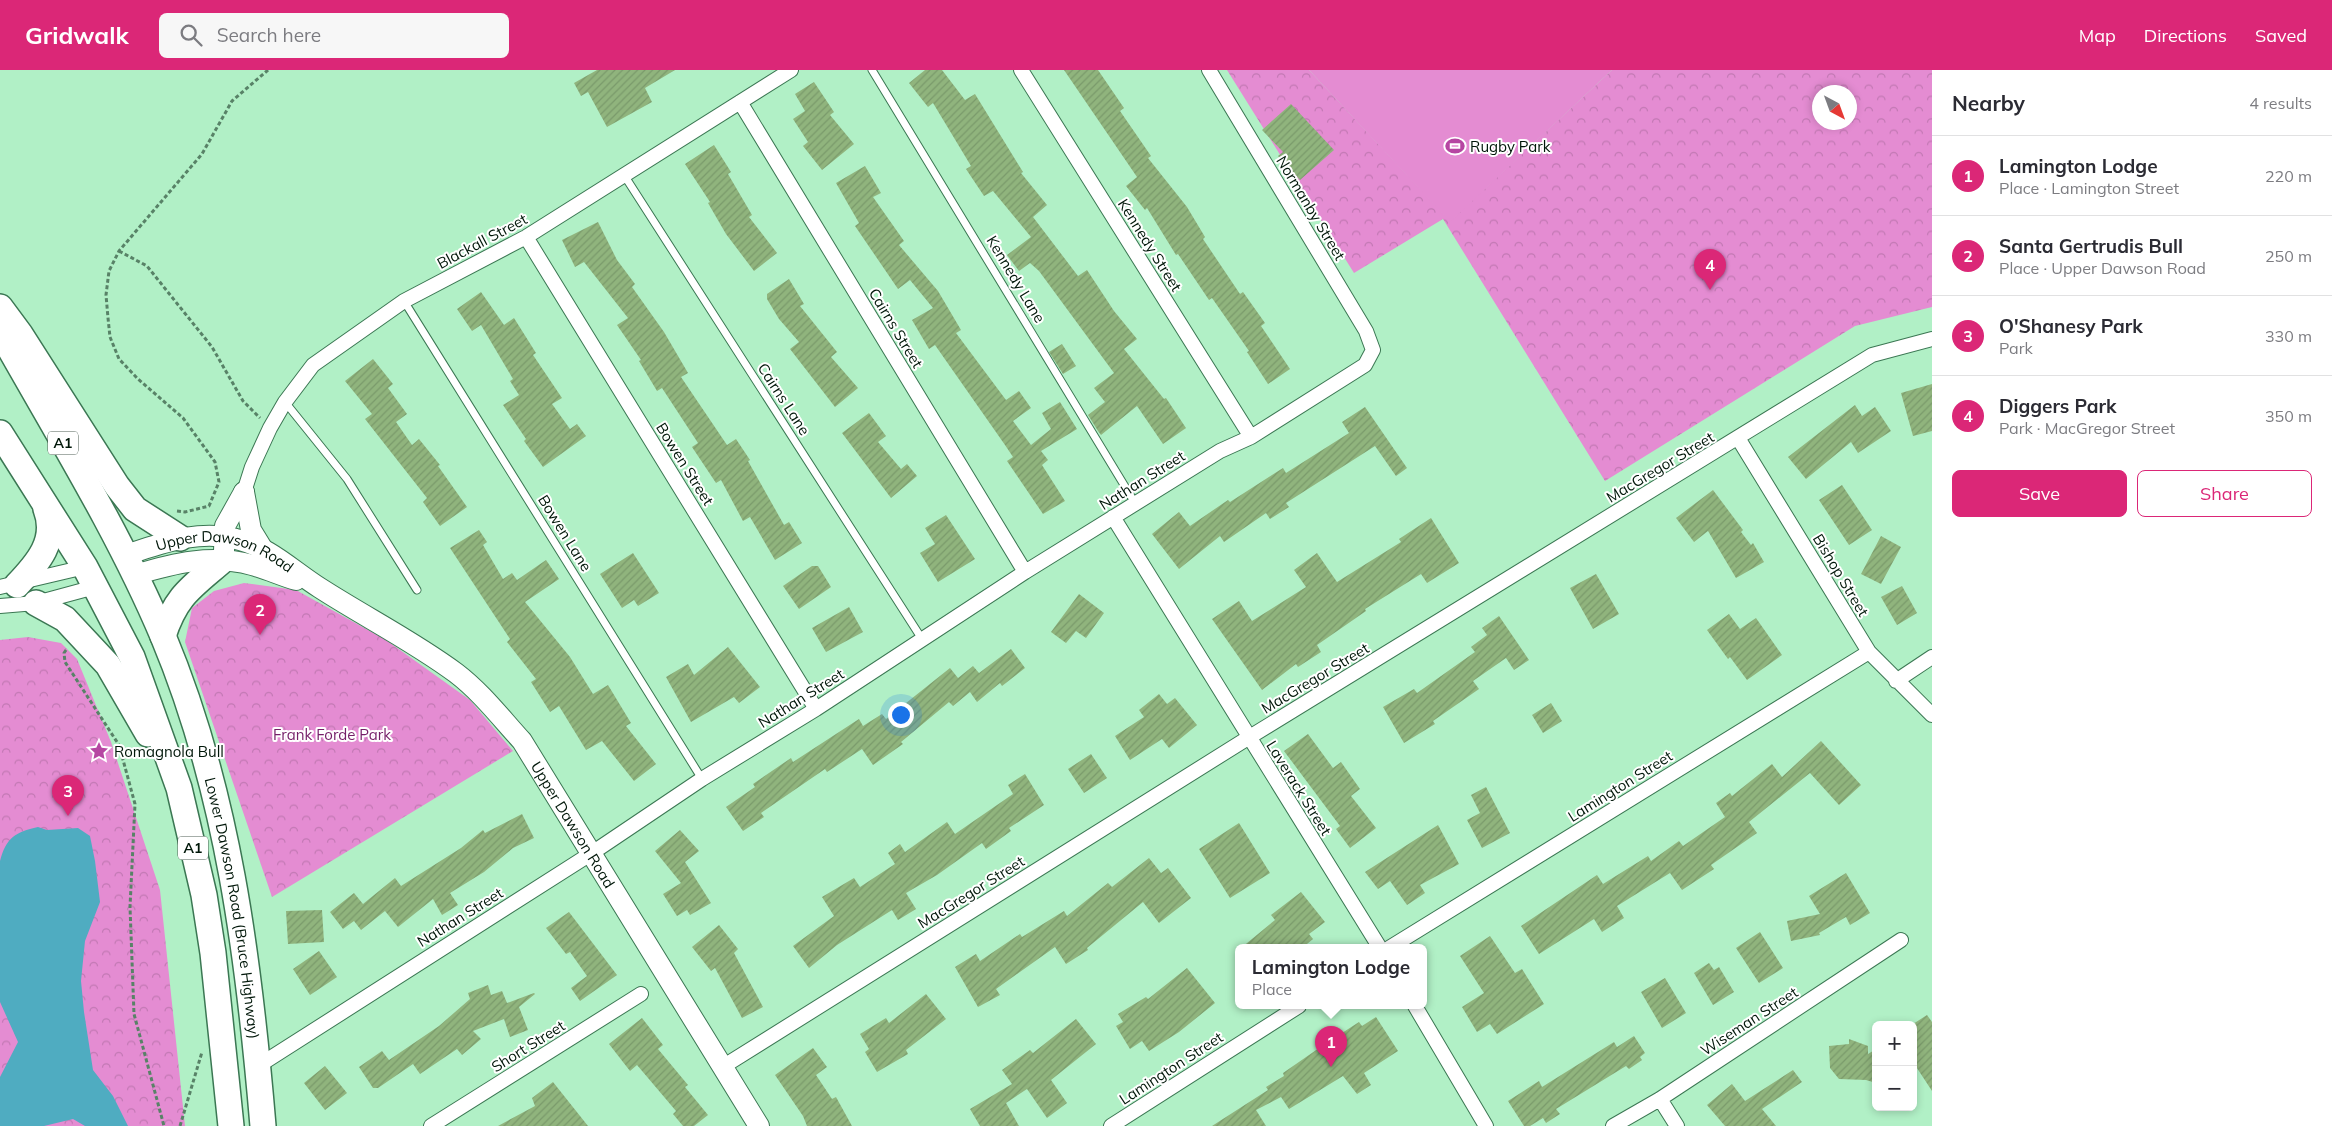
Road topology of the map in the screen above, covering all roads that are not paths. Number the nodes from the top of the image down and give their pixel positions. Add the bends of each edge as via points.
1 (791, 70) edge
2 (872, 70) edge
3 (1021, 70) edge
4 (1209, 70) edge
5 (740, 102) junction
6 (623, 174) junction
7 (526, 237) junction
8 (404, 301) junction
9 (0, 307) edge
10 (0, 332) edge
11 (1932, 339) edge
12 (1365, 365) joint
13 (285, 402) junction
14 (0, 433) edge
15 (1251, 437) junction
16 (1738, 438) junction
17 (244, 492) junction
18 (43, 503) junction
19 (1135, 503) junction
20 (1112, 517) junction
21 (180, 538) junction
22 (262, 548) junction
23 (224, 549) junction
24 (130, 565) junction
25 (1025, 572) junction
26 (90, 577) junction
27 (9, 586) edge
28 (319, 588) junction
29 (417, 590) dead end
30 (36, 603) junction
31 (0, 606) edge
32 (163, 636) junction
33 (922, 639) junction
34 (1869, 652) junction
35 (1932, 657) edge
36 (1896, 681) junction
37 (816, 709) junction
38 (1932, 715) edge
39 (1248, 738) junction
40 (702, 779) junction
41 (179, 788) junction
42 (592, 853) junction
43 (1901, 940) dead end
44 (1377, 944) edge
45 (1395, 944) edge
46 (641, 994) dead end
47 (1294, 1009) edge
48 (1417, 1009) edge
49 (258, 1066) junction
50 (724, 1066) junction
51 (1660, 1099) junction
52 (231, 1126) edge
53 (263, 1126) edge
54 (431, 1126) edge
55 (759, 1126) edge
56 (1111, 1126) edge
57 (1486, 1126) edge
58 (1613, 1126) edge
59 (1677, 1126) edge

1 - 5 street, Blackall Street
2 - 19 lane, Kennedy Lane
3 - 15 street, Kennedy Street
4 - 12 street, Normanby Street via 1366,331 1373,350
5 - 6 street, Blackall Street
5 - 25 street, Cairns Street
6 - 7 street, Blackall Street
6 - 33 lane, Cairns Lane
7 - 8 street, Blackall Street
7 - 37 street, Bowen Street
8 - 13 street, Blackall Street via 313,365
8 - 40 lane, Bowen Lane
9 - 21 highway via 117,486 135,509
10 - 24 highway, A1
11 - 16 street, MacGregor Street via 1872,355
12 - 15 street, Nathan Street
13 - 17 street, Blackall Street via 252,467
13 - 29 lane via 347,478
14 - 18 highway, A1
15 - 19 street, Nathan Street via 1220,451
16 - 34 street, Bishop Street
16 - 39 street, MacGregor Street
17 - 22 street via 251,530
17 - 23 street via 225,526
18 - 26 highway, A1
18 - 27 highway via 49,516 50,537 38,563
19 - 20 street, Nathan Street
20 - 25 street, Nathan Street
20 - 39 street, Laverack Street
21 - 23 street, Upper Dawson Road
21 - 24 street, Upper Dawson Road
22 - 23 street, Upper Dawson Road
22 - 28 street, Upper Dawson Road
23 - 24 street, Upper Dawson Road via 177,562
23 - 28 street, Upper Dawson Road via 252,565
23 - 32 highway via 183,594 170,613
24 - 26 highway
24 - 32 highway, Lower Dawson Road (Bruce Highway) / A1
25 - 33 street, Nathan Street
26 - 27 street
26 - 30 street
26 - 41 highway, Lower Dawson Road (Bruce Highway) / A1 via 132,657
28 - 42 street, Upper Dawson Road via 456,673 484,699 522,741
30 - 31 street
30 - 41 highway via 65,618 108,665
32 - 49 highway, Lower Dawson Road (Bruce Highway) / A1 via 205,758 222,827 240,910
33 - 37 street, Nathan Street
34 - 36 street, Bishop Street
34 - 45 street, Lamington Street
35 - 36 street
36 - 38 street, Bishop Street
37 - 40 street, Nathan Street
39 - 44 street, Laverack Street
39 - 50 street, MacGregor Street
40 - 42 street, Nathan Street
41 - 52 highway, Lower Dawson Road (Bruce Highway) / A1 via 206,905
42 - 49 street, Nathan Street
42 - 50 street, Upper Dawson Road
43 - 51 street, Wiseman Street
46 - 54 street, Short Street
47 - 56 street, Lamington Street
48 - 57 street
49 - 53 highway, Lower Dawson Road (Bruce Highway) / A1
50 - 55 street, Upper Dawson Road
51 - 58 street, Wiseman Street
51 - 59 street

